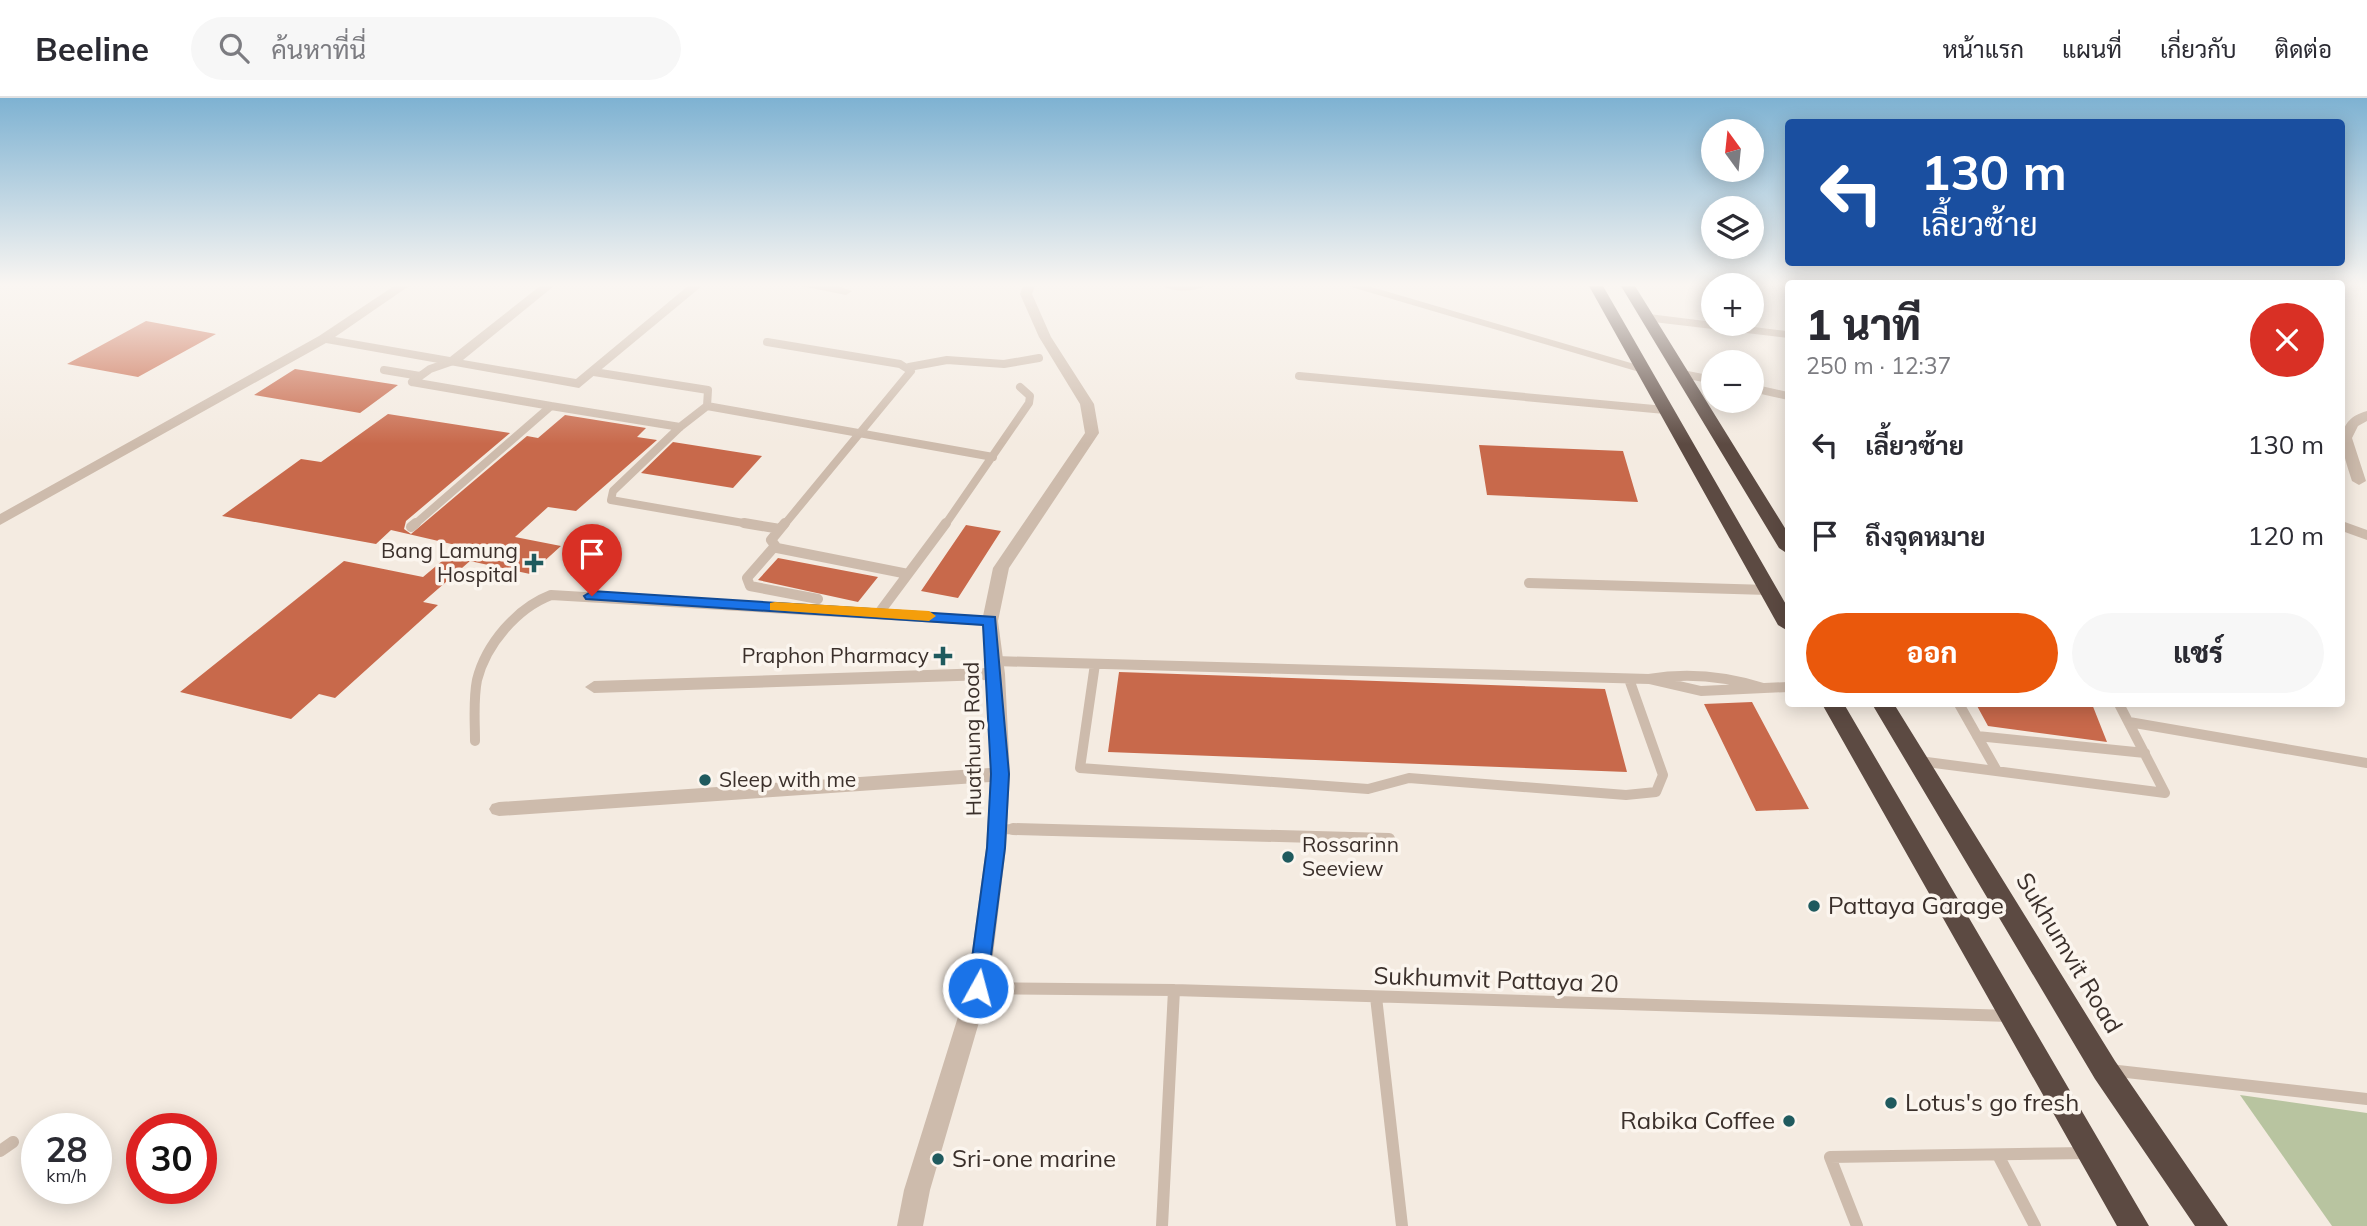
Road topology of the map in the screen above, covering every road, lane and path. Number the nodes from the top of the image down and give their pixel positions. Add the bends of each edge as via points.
1 (324, 339) joint
2 (481, 339) edge
3 (634, 339) edge
4 (1046, 339) edge
5 (1538, 339) edge
6 (1625, 339) edge
7 (1662, 339) edge
8 (767, 342) dead end
9 (1039, 358) dead end
10 (453, 361) junction
11 (909, 367) junction
12 (1641, 368) junction
13 (384, 370) dead end
14 (594, 372) junction
15 (1683, 374) junction
16 (420, 376) junction
17 (1299, 376) dead end
18 (1701, 378) edge
19 (1020, 387) dead end
20 (1764, 391) edge
21 (1785, 395) edge
22 (707, 406) junction
23 (551, 407) junction
24 (1665, 410) junction
25 (2367, 415) edge
26 (680, 427) junction
27 (860, 434) junction
28 (993, 457) junction
29 (2363, 481) edge
30 (2345, 483) edge
31 (0, 520) edge
32 (411, 527) dead end
33 (2345, 527) edge
34 (780, 529) junction
35 (2367, 536) edge
36 (1785, 543) edge
37 (775, 546) junction
38 (908, 574) junction
39 (1529, 583) dead end
40 (1768, 590) junction
41 (818, 599) dead end
42 (879, 613) junction
43 (1785, 620) edge
44 (990, 621) junction
45 (1095, 664) junction
46 (995, 668) junction
47 (1629, 679) junction
48 (1648, 679) junction
49 (594, 687) dead end
50 (1785, 687) edge
51 (1763, 688) junction
52 (1835, 707) edge
53 (1885, 707) edge
54 (1961, 707) edge
55 (2121, 707) edge
56 (2129, 722) junction
57 (1977, 736) junction
58 (475, 741) dead end
59 (2145, 753) junction
60 (1919, 761) junction
61 (2367, 763) edge
62 (1997, 771) junction
63 (1000, 774) junction
64 (499, 809) dead end
65 (997, 829) junction
66 (1389, 839) dead end
67 (978, 988) junction
68 (1174, 990) junction
69 (1376, 997) junction
70 (2013, 1016) junction
71 (2105, 1070) junction
72 (2367, 1099) edge
73 (13, 1142) dead end
74 (0, 1152) edge
75 (2092, 1153) junction
76 (1998, 1155) junction
77 (910, 1226) edge
78 (1162, 1226) edge
79 (1402, 1226) edge
80 (1857, 1226) edge
81 (2035, 1226) edge
82 (2134, 1226) edge
83 (2213, 1226) edge

1 - 10 street
1 - 31 street
2 - 10 street
3 - 14 street
4 - 44 street, Huathung Road via 1087,404 1092,433 1001,568
5 - 12 street
6 - 12 highway
7 - 15 highway
8 - 11 lane
9 - 11 lane via 1004,364 947,360
10 - 14 street via 579,384
10 - 16 lane
11 - 27 lane via 908,376
12 - 24 highway
13 - 16 lane
14 - 22 lane via 708,390
15 - 18 street
15 - 36 highway
16 - 23 lane via 412,382
17 - 24 lane
19 - 28 lane via 1031,399
20 - 21 street
22 - 26 lane
22 - 27 lane
23 - 26 lane
23 - 32 lane
24 - 40 highway
25 - 29 street via 2353,424 2345,438
26 - 34 lane via 612,491 611,500
27 - 28 lane
27 - 34 lane
28 - 38 lane
29 - 30 street
33 - 35 street
34 - 37 lane via 771,540
37 - 38 lane
37 - 41 lane via 747,578 750,586
38 - 42 lane
39 - 40 lane
40 - 43 highway
42 - 44 lane
42 - 58 lane via 565,594 541,597 522,610 484,663 475,695
44 - 46 street, Huathung Road
45 - 46 lane
45 - 47 lane
45 - 47 lane via 1080,768 1368,789 1409,778 1626,795 1656,792 1663,775
46 - 49 street
46 - 63 street, Huathung Road
47 - 48 lane
48 - 51 lane via 1673,674 1730,677
48 - 51 lane via 1674,690 1737,693
50 - 51 lane
52 - 70 highway
53 - 60 highway, Sukhumvit Road
54 - 57 lane
55 - 56 lane
56 - 59 lane
56 - 61 lane
57 - 59 lane
57 - 62 lane
59 - 62 lane via 2165,793
60 - 62 lane
60 - 71 highway, Sukhumvit Road
63 - 64 street
63 - 65 street, Huathung Road
65 - 66 lane
65 - 67 street, Huathung Road
67 - 68 lane, Sukhumvit Pattaya 20
67 - 77 street, Huathung Road
68 - 69 lane, Sukhumvit Pattaya 20
68 - 78 lane
69 - 70 lane, Sukhumvit Pattaya 20
69 - 79 lane
70 - 75 highway
71 - 72 lane
71 - 83 highway, Sukhumvit Road
73 - 74 lane
75 - 76 lane
75 - 82 highway
76 - 80 lane via 1830,1157
76 - 81 lane

